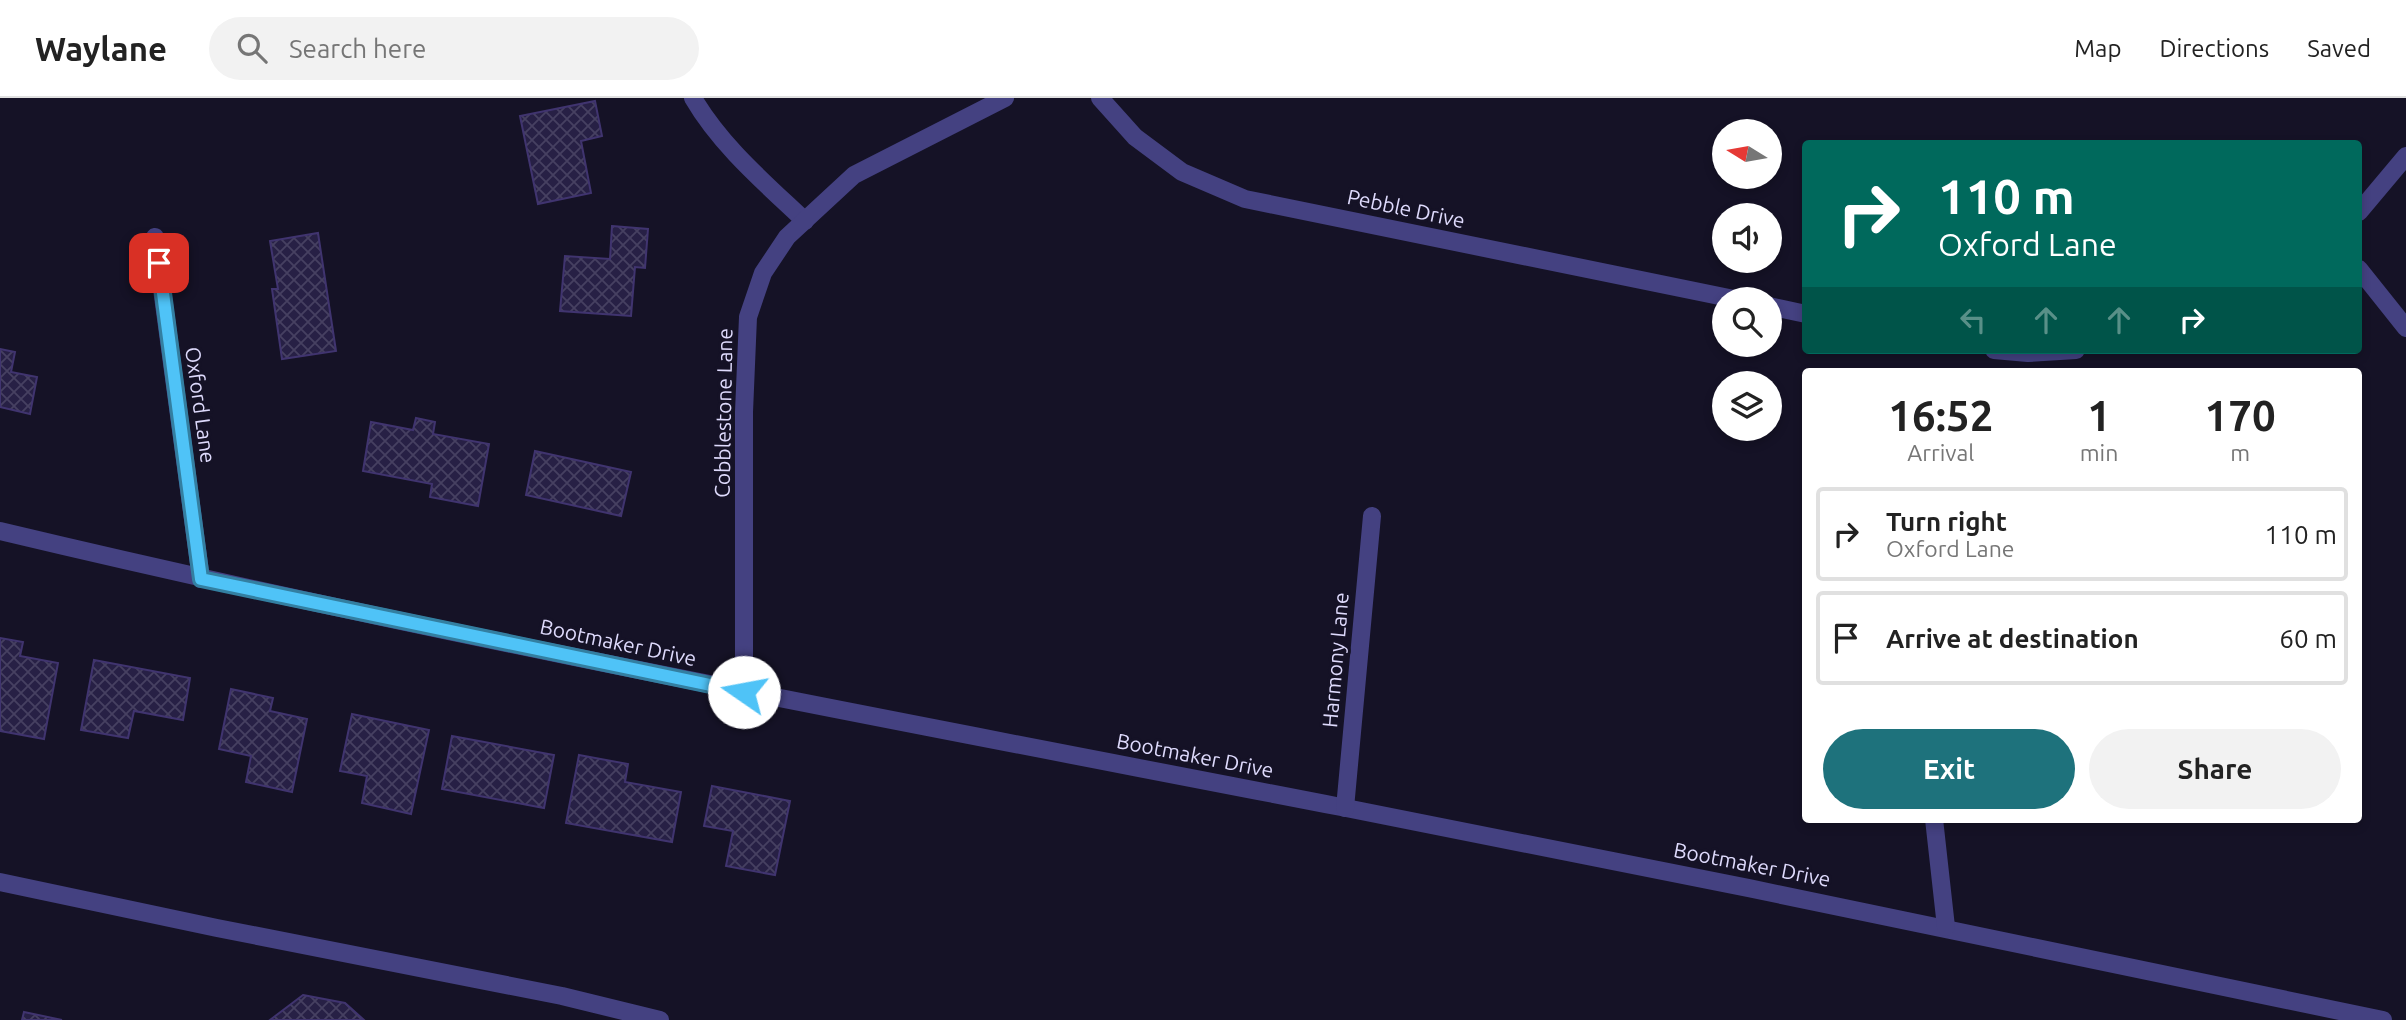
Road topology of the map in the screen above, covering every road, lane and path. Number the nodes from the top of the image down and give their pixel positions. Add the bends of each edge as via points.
1 (693, 98) edge
2 (1005, 98) edge
3 (1100, 98) edge
4 (2406, 156) edge
5 (2362, 208) edge
6 (805, 221) junction
7 (155, 237) dead end
8 (2362, 273) edge
9 (1712, 295) edge
10 (1782, 309) edge
11 (1802, 313) edge
12 (2406, 328) edge
13 (1373, 516) dead end
14 (0, 531) edge
15 (201, 579) junction
16 (744, 692) junction
17 (1345, 808) junction
18 (1934, 823) edge
19 (0, 882) edge
20 (1946, 927) junction
21 (660, 1020) edge
22 (2383, 1020) edge

1 - 6 street via 708,123
2 - 6 street, Cobblestone Lane via 854,175
3 - 9 street, Pebble Drive via 1135,137 1182,172 1245,199
4 - 5 street
6 - 16 street, Cobblestone Lane via 787,237 763,273 748,317
7 - 15 street, Oxford Lane
8 - 12 street
10 - 11 street
13 - 17 street, Harmony Lane
14 - 15 street, Bootmaker Drive
15 - 16 street, Bootmaker Drive
16 - 17 street, Bootmaker Drive
17 - 20 street, Bootmaker Drive
18 - 20 street
19 - 21 street
20 - 22 street, Bootmaker Drive

